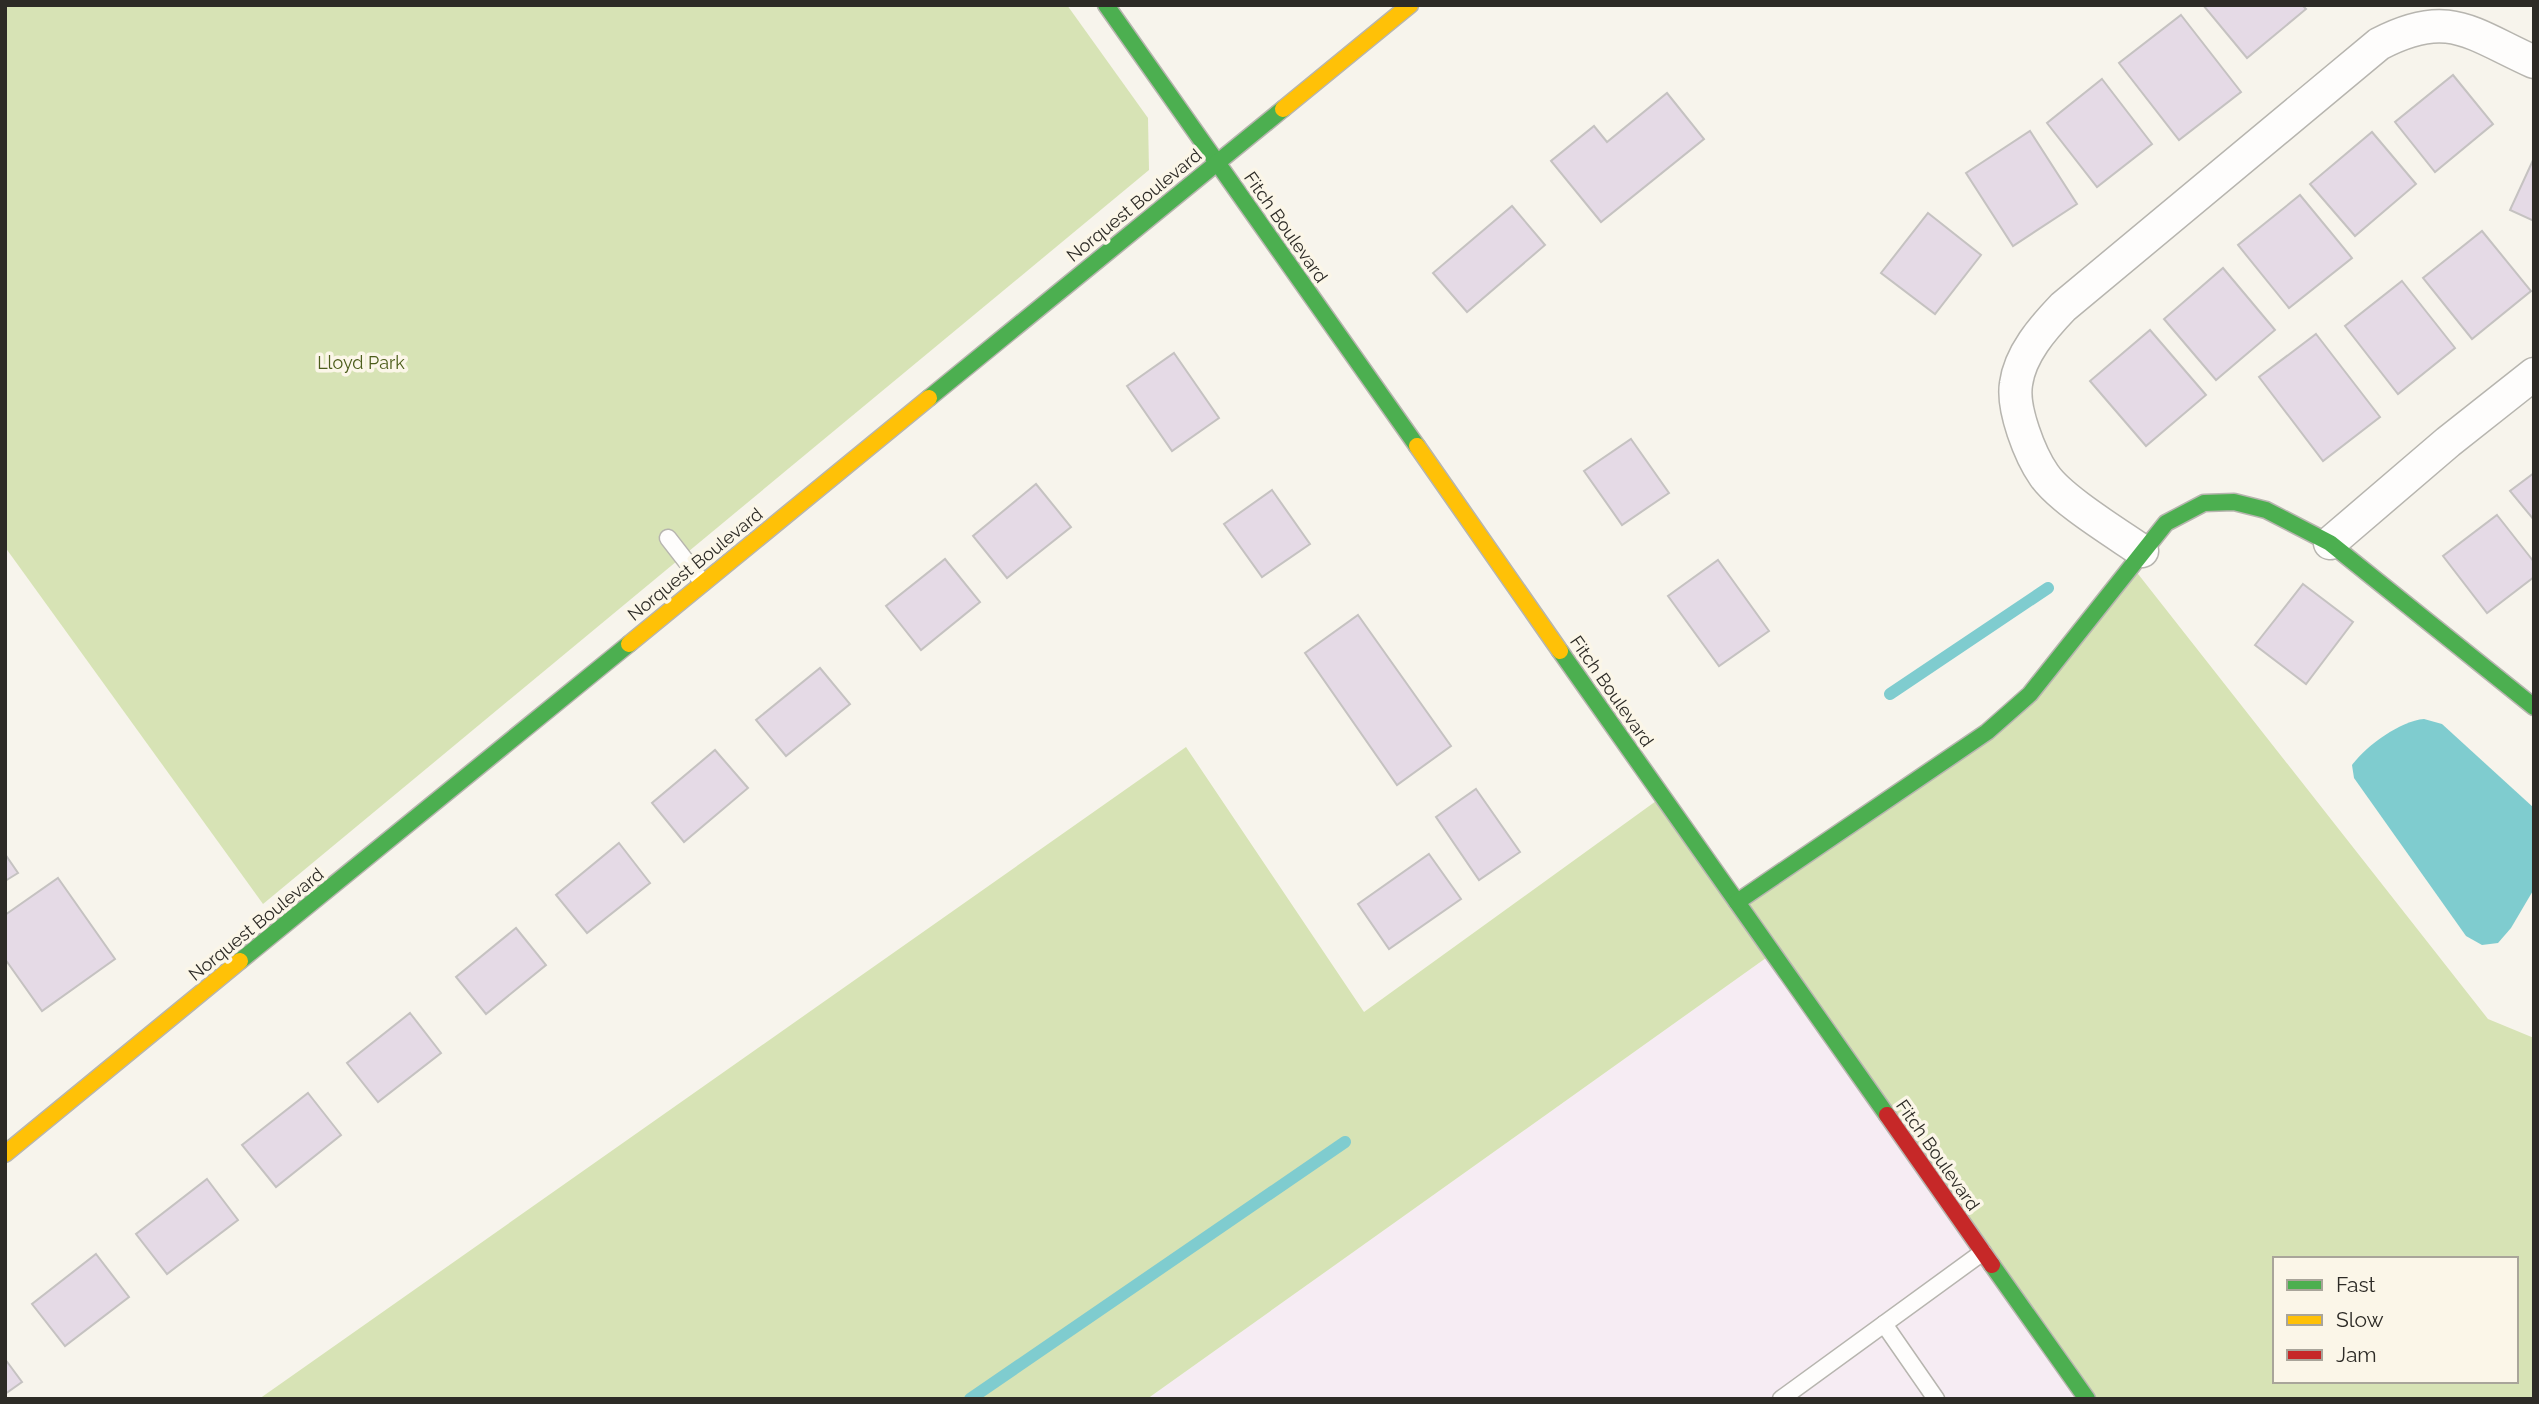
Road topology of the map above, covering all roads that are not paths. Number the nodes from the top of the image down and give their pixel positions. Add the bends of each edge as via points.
1 (1106, 5) edge
2 (1410, 5) edge
3 (2534, 62) edge
4 (1216, 162) junction
5 (2534, 374) edge
6 (668, 538) dead end
7 (2330, 544) junction
8 (2142, 551) junction
9 (703, 583) junction
10 (2534, 707) edge
11 (1737, 902) junction
12 (5, 1154) edge
13 (1983, 1252) junction
14 (1884, 1324) junction
15 (1781, 1399) edge
16 (1936, 1399) edge
17 (2087, 1399) edge

1 - 4 street, Fitch Boulevard
2 - 4 street, Norquest Boulevard
3 - 8 street via 2454,26 2405,30 2379,44 2040,330 2016,384 2028,444 2045,477
4 - 9 street, Norquest Boulevard
4 - 11 street, Fitch Boulevard
5 - 7 street
6 - 9 lane
7 - 8 street via 2266,510 2214,502 2166,523
7 - 10 street
8 - 11 street via 2030,694 1987,732
9 - 12 street, Norquest Boulevard
11 - 13 street, Fitch Boulevard
13 - 14 lane
13 - 17 street, Fitch Boulevard
14 - 15 lane
14 - 16 lane

